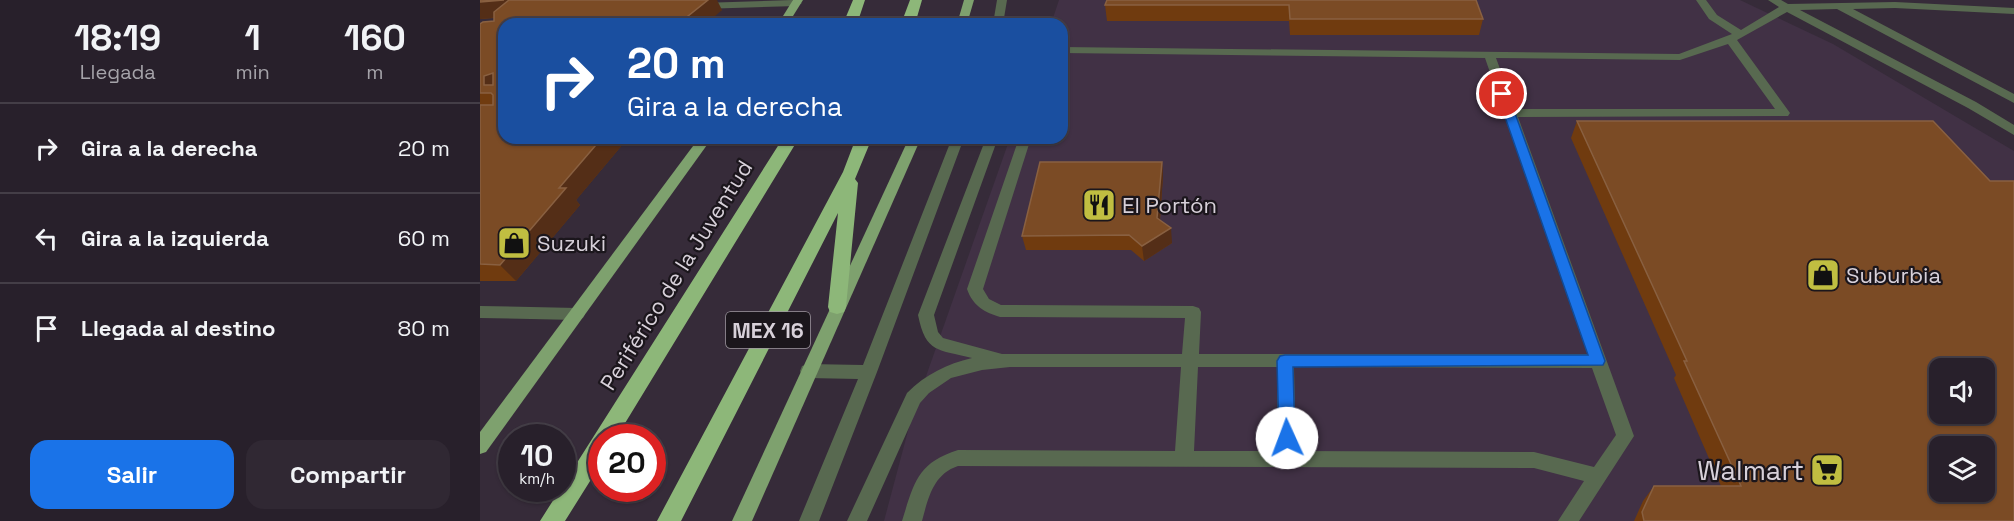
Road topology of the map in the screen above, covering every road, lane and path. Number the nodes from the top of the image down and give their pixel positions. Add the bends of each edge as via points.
1 (859, 0) edge
2 (916, 0) edge
3 (969, 0) edge
4 (1002, 0) edge
5 (1701, 0) edge
6 (1773, 0) edge
7 (1825, 0) edge
8 (797, 1) edge
9 (691, 6) edge
10 (1838, 6) junction
11 (1787, 7) junction
12 (2014, 11) edge
13 (787, 18) edge
14 (852, 18) edge
15 (910, 18) edge
16 (964, 18) edge
17 (999, 18) edge
18 (1736, 37) junction
19 (1068, 50) edge
20 (1489, 54) junction
21 (2012, 97) edge
22 (1972, 105) junction
23 (1509, 113) junction
24 (2014, 131) edge
25 (702, 144) edge
26 (787, 144) edge
27 (862, 144) edge
28 (912, 144) edge
29 (956, 144) edge
30 (990, 144) edge
31 (1023, 144) edge
32 (851, 172) junction
33 (837, 307) junction
34 (480, 312) edge
35 (576, 314) junction
36 (1010, 360) junction
37 (1189, 360) junction
38 (1285, 361) junction
39 (1597, 361) junction
40 (808, 371) junction
41 (869, 372) junction
42 (613, 424) edge
43 (480, 446) edge
44 (1184, 458) junction
45 (1287, 458) junction
46 (588, 464) edge
47 (1598, 477) junction
48 (552, 521) edge
49 (669, 521) edge
50 (742, 521) edge
51 (808, 521) edge
52 (857, 521) edge
53 (912, 521) edge
54 (1568, 521) edge

1 - 14 highway
2 - 15 highway
3 - 16 main road
4 - 17 street
5 - 18 street
6 - 11 street
7 - 10 street
8 - 9 street
8 - 13 main road
10 - 11 street
10 - 12 street via 1895,4
10 - 21 street
11 - 18 street
11 - 22 street
18 - 20 street via 1680,57
18 - 23 street via 1784,113
19 - 20 street
20 - 23 street
21 - 22 street
22 - 24 street
23 - 39 street
25 - 35 main road
26 - 42 highway, Periférico de la Juventud
27 - 32 highway, MEX 16
28 - 33 main road
29 - 41 street
30 - 36 street via 926,315 930,335 938,343
31 - 37 street via 975,289 978,299 1000,311 1192,312
32 - 33 highway
32 - 49 highway, MEX 16
33 - 40 main road
34 - 35 street
35 - 43 main road
36 - 37 street
36 - 52 street via 978,363 926,383 913,398
37 - 38 street
37 - 44 street
38 - 39 street
38 - 45 street
39 - 47 street via 1625,436
40 - 41 street
40 - 50 main road
41 - 51 street
44 - 45 street
44 - 53 street via 948,460 927,476
45 - 47 street via 1534,460
46 - 48 highway, Periférico de la Juventud
47 - 54 street

